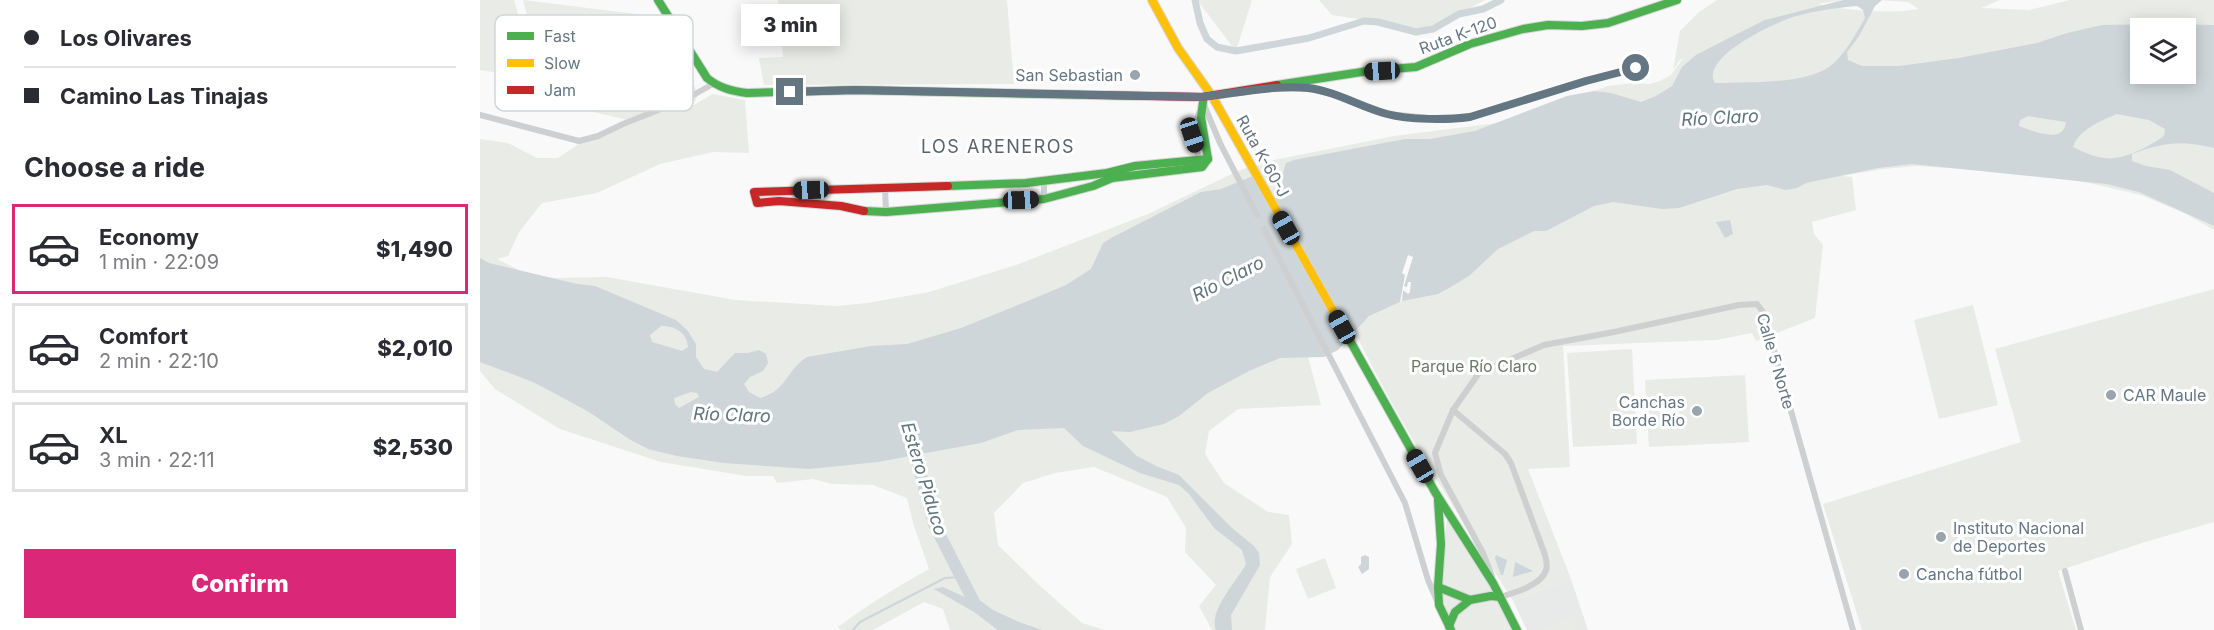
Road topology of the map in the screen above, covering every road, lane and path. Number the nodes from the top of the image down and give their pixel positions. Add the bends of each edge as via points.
1 (658, 0) edge
2 (1152, 0) edge
3 (1677, 0) edge
4 (667, 15) edge
5 (693, 56) edge
6 (1636, 68) dead end
7 (713, 84) junction
8 (1259, 89) junction
9 (693, 95) edge
10 (1206, 98) junction
11 (656, 111) edge
12 (1203, 113) junction
13 (480, 115) edge
14 (1203, 162) junction
15 (1044, 181) junction
16 (885, 187) junction
17 (1044, 199) junction
18 (886, 212) junction
19 (1257, 215) dead end
20 (1264, 229) dead end
21 (1455, 407) junction
22 (1433, 489) junction
23 (2064, 572) dead end
24 (1428, 580) junction
25 (1493, 583) junction
26 (1438, 587) junction
27 (1500, 597) junction
28 (1470, 600) junction
29 (1439, 605) junction
30 (1450, 628) edge
31 (1517, 630) edge
32 (1853, 630) edge
33 (2081, 630) edge

1 - 4 street
2 - 10 street, Ruta K-60-J
3 - 8 street, Ruta K-120 via 1608,23 1523,29 1470,44 1416,67
5 - 7 street
6 - 8 street via 1450,120 1388,114 1308,88
7 - 9 street
7 - 10 street, Ruta K-120 via 747,93 855,90
8 - 10 street, Ruta K-120
10 - 12 street
10 - 22 street, Ruta K-60-J via 1220,110
11 - 13 street via 579,141
12 - 14 street
12 - 19 street
14 - 15 street via 1135,166
14 - 17 street via 1112,178
15 - 16 street
15 - 17 street
16 - 18 street
16 - 18 street via 754,192 757,203 779,201
17 - 18 street
20 - 24 street via 1405,503
21 - 25 street via 1438,444 1436,461 1488,563
21 - 27 street via 1511,463 1545,555 1547,565 1542,577
21 - 32 street, Calle 5 Norte via 1479,374 1537,347 1757,304 1763,312
22 - 25 street, Ruta K-60-J
22 - 26 street via 1441,517
23 - 33 street
24 - 26 street
24 - 29 street
25 - 27 street, Ruta K-60-J
26 - 28 street
26 - 29 street
27 - 28 street
27 - 31 street, Ruta K-60-J
28 - 30 street via 1455,612
29 - 30 street

